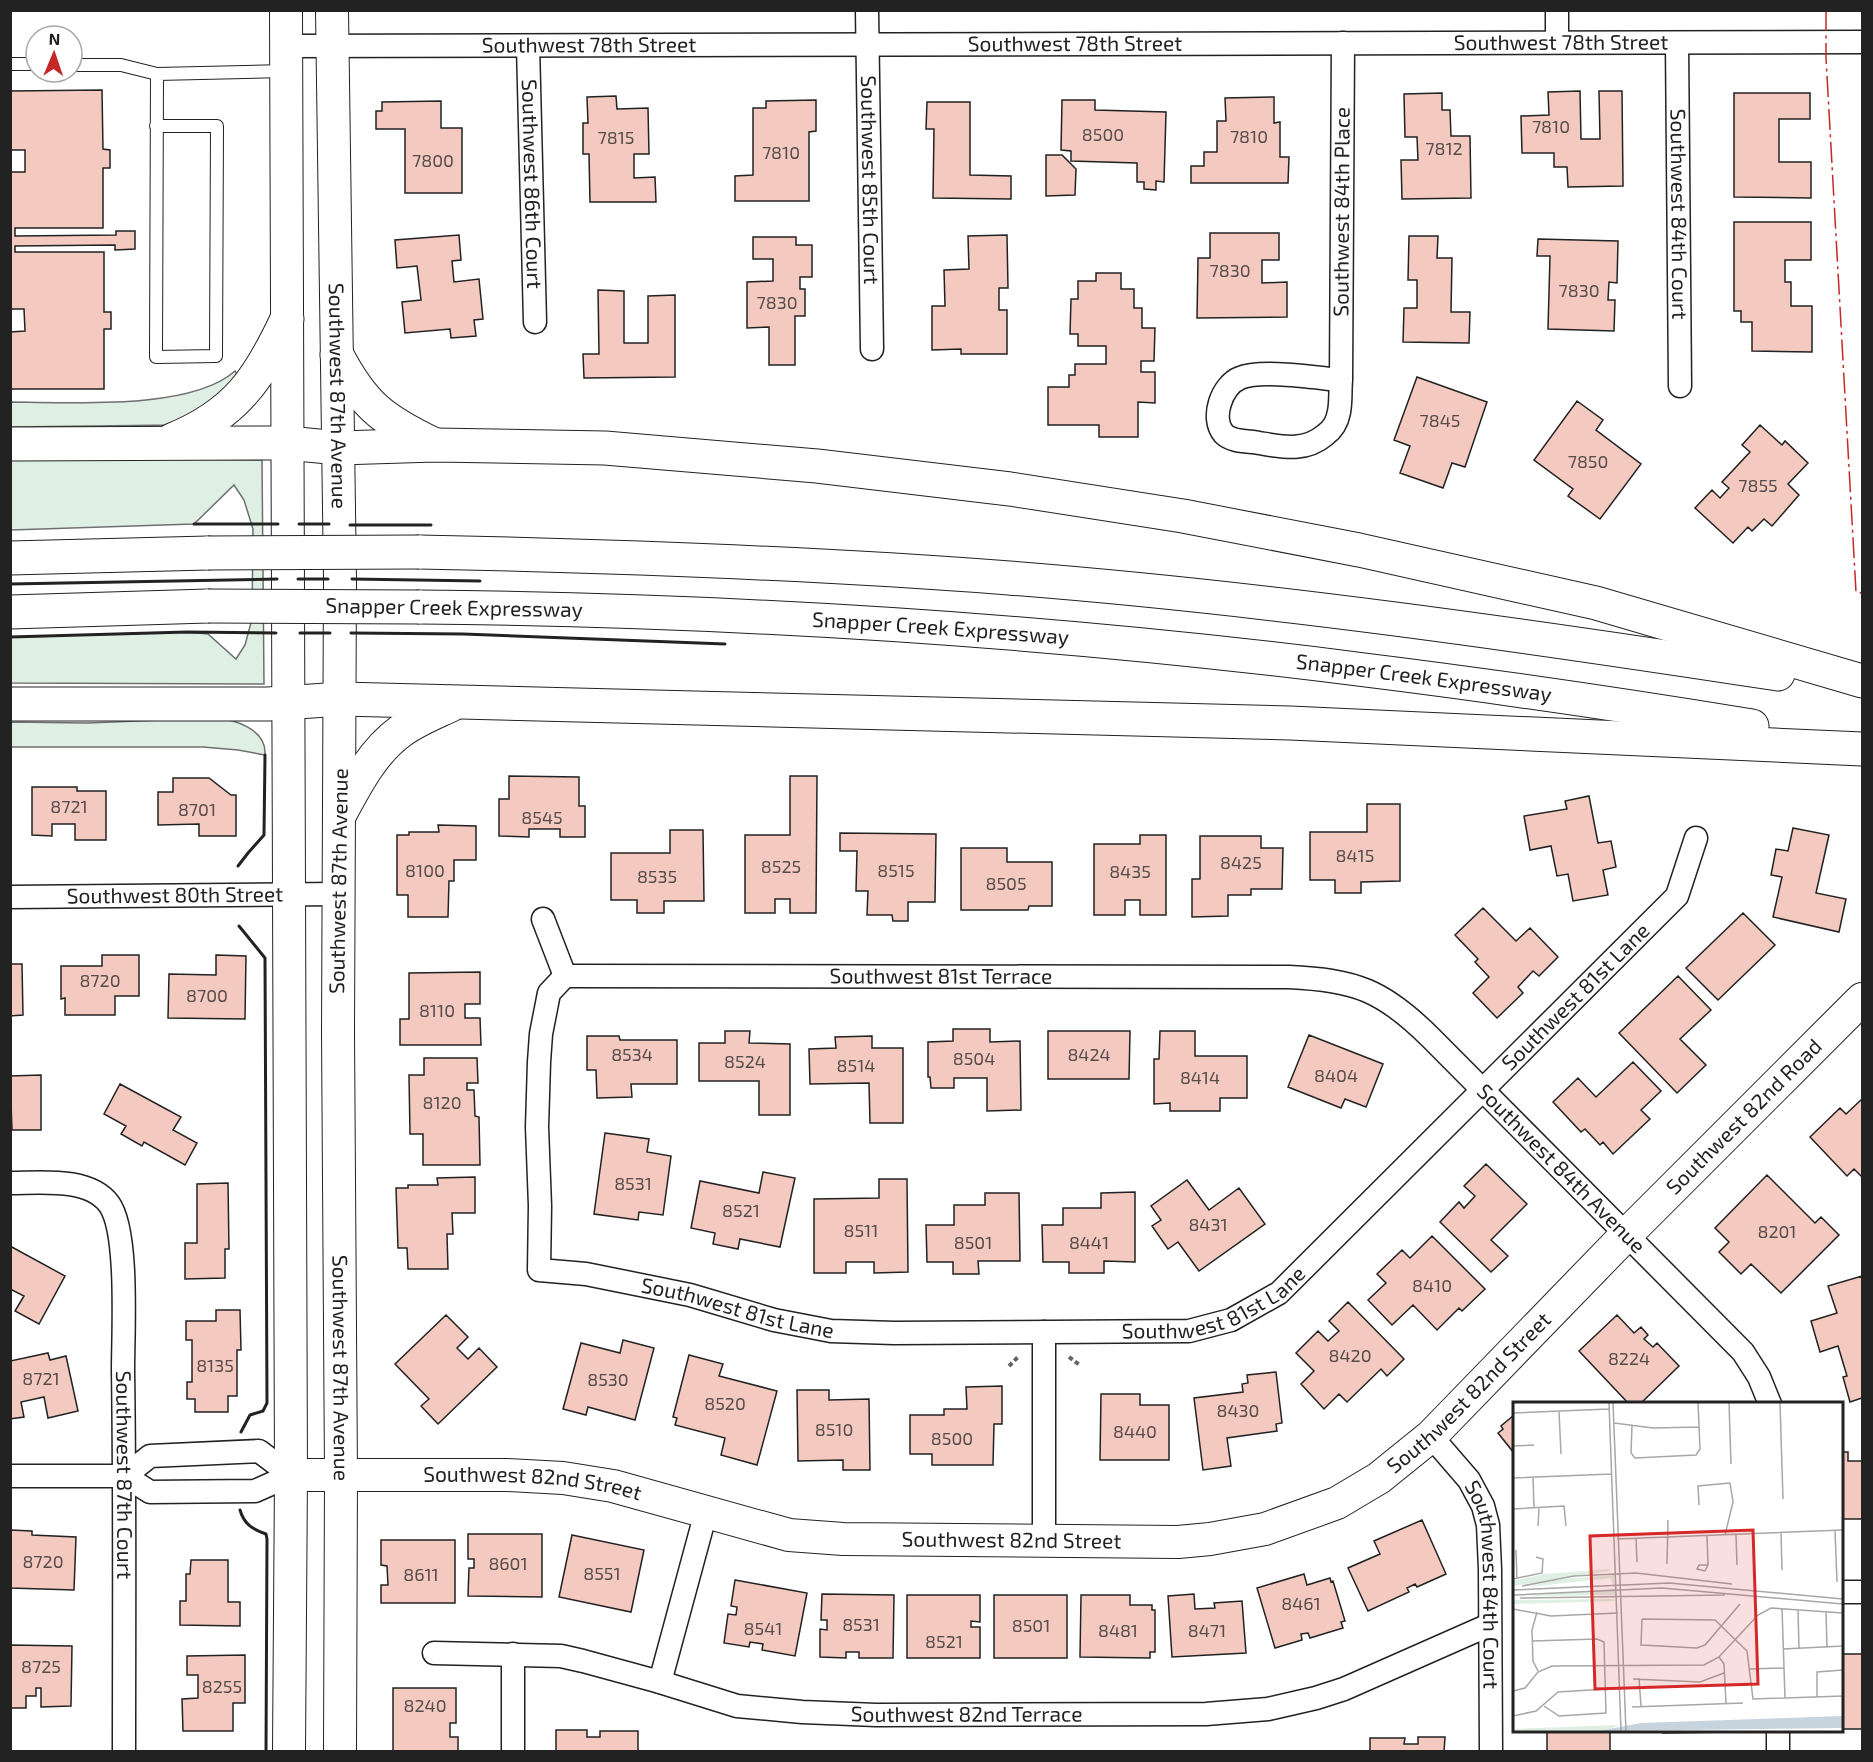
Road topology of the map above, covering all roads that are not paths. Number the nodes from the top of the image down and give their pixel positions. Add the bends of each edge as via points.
1 (286, 10) edge
2 (332, 10) edge
3 (867, 10) edge
4 (1557, 10) edge
5 (1557, 42) junction
6 (1863, 42) edge
7 (1343, 43) junction
8 (1677, 43) junction
9 (332, 45) junction
10 (867, 45) junction
11 (528, 46) junction
12 (286, 58) junction
13 (84, 64) edge
14 (157, 74) junction
15 (156, 126) junction
16 (287, 320) junction
17 (535, 322) dead end
18 (872, 349) dead end
19 (337, 355) junction
20 (1341, 380) junction
21 (1680, 386) dead end
22 (163, 443) junction
23 (287, 443) junction
24 (10, 444) edge
25 (435, 445) junction
26 (339, 448) junction
27 (10, 558) edge
28 (10, 612) edge
29 (1863, 681) edge
30 (1863, 688) edge
31 (341, 699) junction
32 (455, 703) junction
33 (10, 704) edge
34 (289, 704) junction
35 (1863, 743) edge
36 (1863, 749) edge
37 (340, 814) junction
38 (1696, 838) dead end
39 (289, 894) junction
40 (339, 894) junction
41 (10, 897) edge
42 (543, 919) dead end
43 (565, 976) junction
44 (1318, 978) joint
45 (1863, 999) edge
46 (1482, 1091) junction
47 (10, 1184) edge
48 (1626, 1235) junction
49 (1044, 1332) junction
50 (1769, 1402) edge
51 (1431, 1436) junction
52 (341, 1474) junction
53 (291, 1475) junction
54 (10, 1476) edge
55 (125, 1476) junction
56 (706, 1512) junction
57 (1044, 1541) junction
58 (1843, 1592) edge
59 (1863, 1592) edge
60 (1490, 1625) junction
61 (434, 1653) dead end
62 (513, 1654) junction
63 (660, 1682) junction
64 (1778, 1732) edge
65 (124, 1752) edge
66 (289, 1752) edge
67 (340, 1752) edge
68 (513, 1752) edge
69 (1491, 1752) edge
70 (1778, 1752) edge

1 - 12 main road
2 - 9 main road, Southwest 87th Avenue
3 - 10 street, Southwest 85th Court
4 - 5 street
5 - 7 street, Southwest 78th Street
5 - 8 street, Southwest 78th Street
6 - 8 street, Southwest 78th Street
7 - 10 street, Southwest 78th Street
7 - 20 street, Southwest 84th Place
8 - 21 street, Southwest 84th Court
9 - 11 street, Southwest 78th Street
9 - 12 street, Southwest 78th Street
9 - 19 main road, Southwest 87th Avenue
10 - 11 street, Southwest 78th Street
10 - 18 street, Southwest 85th Court
11 - 17 street, Southwest 86th Court
12 - 14 lane
12 - 16 main road
13 - 14 lane via 121,65
14 - 15 lane
15 - 15 lane via 156,357 216,356 217,126
16 - 22 highway via 269,360 235,402 194,431
16 - 23 main road
19 - 25 highway via 350,380 375,410
19 - 26 main road, Southwest 87th Avenue
20 - 20 street, Southwest 84th Place via 1271,375 1241,378 1221,399 1220,426 1235,439 1295,448 1306,446 1334,427
22 - 23 highway
22 - 24 highway
23 - 26 highway
23 - 34 main road
25 - 26 highway
25 - 29 highway via 605,448 714,456 963,483 1172,514 1359,550 1596,603
26 - 31 main road, Southwest 87th Avenue
27 - 30 highway, bridge via 419,552 665,558 942,574 1309,608
28 - 35 highway, Snapper Creek Expressway, bridge via 208,606 537,608 848,622 1090,640 1375,671
31 - 32 highway
31 - 34 highway
31 - 37 main road, Southwest 87th Avenue
32 - 36 highway via 1290,723
32 - 37 highway via 420,719 387,743
33 - 34 highway
34 - 39 main road
37 - 40 main road, Southwest 87th Avenue
38 - 46 street, Southwest 81st Lane via 1677,897
39 - 40 street, Southwest 80th Street
39 - 41 street, Southwest 80th Street
39 - 53 main road
40 - 52 main road, Southwest 87th Avenue
42 - 43 street
43 - 44 street, Southwest 81st Terrace
43 - 49 street, Southwest 81st Lane via 549,993 540,1053 539,1270 586,1274 690,1295 774,1320 831,1331
44 - 46 street, Southwest 84th Avenue via 1355,986 1387,1000 1411,1018
45 - 48 main road, Southwest 82nd Road
46 - 48 street, Southwest 84th Avenue
46 - 49 street, Southwest 81st Lane via 1279,1293 1256,1307 1231,1320 1189,1331
47 - 55 street, Southwest 87th Court via 73,1185 98,1193 116,1215 120,1238
48 - 50 street, Southwest 84th Avenue via 1743,1352 1760,1377
48 - 51 main road, Southwest 82nd Street
49 - 57 street
51 - 57 main road, Southwest 82nd Street via 1359,1491 1265,1529 1178,1542
51 - 60 street, Southwest 84th Court via 1469,1480 1483,1506 1490,1548
52 - 53 main road, Southwest 82nd Street
52 - 56 main road, Southwest 82nd Street via 563,1478 614,1486
52 - 67 main road, Southwest 87th Avenue
53 - 55 street, Southwest 82nd Street via 255,1491 150,1492
53 - 55 street via 259,1451 150,1456
53 - 66 main road
54 - 55 street
55 - 65 street, Southwest 87th Court
56 - 57 main road, Southwest 82nd Street via 813,1538
56 - 63 street
58 - 59 street
60 - 63 street, Southwest 82nd Terrace via 1344,1689 1268,1709 1229,1713 802,1712 737,1706
60 - 69 street, Southwest 84th Court
61 - 62 street, Southwest 82nd Terrace
62 - 63 street, Southwest 82nd Terrace via 583,1660
62 - 68 street
64 - 70 street

